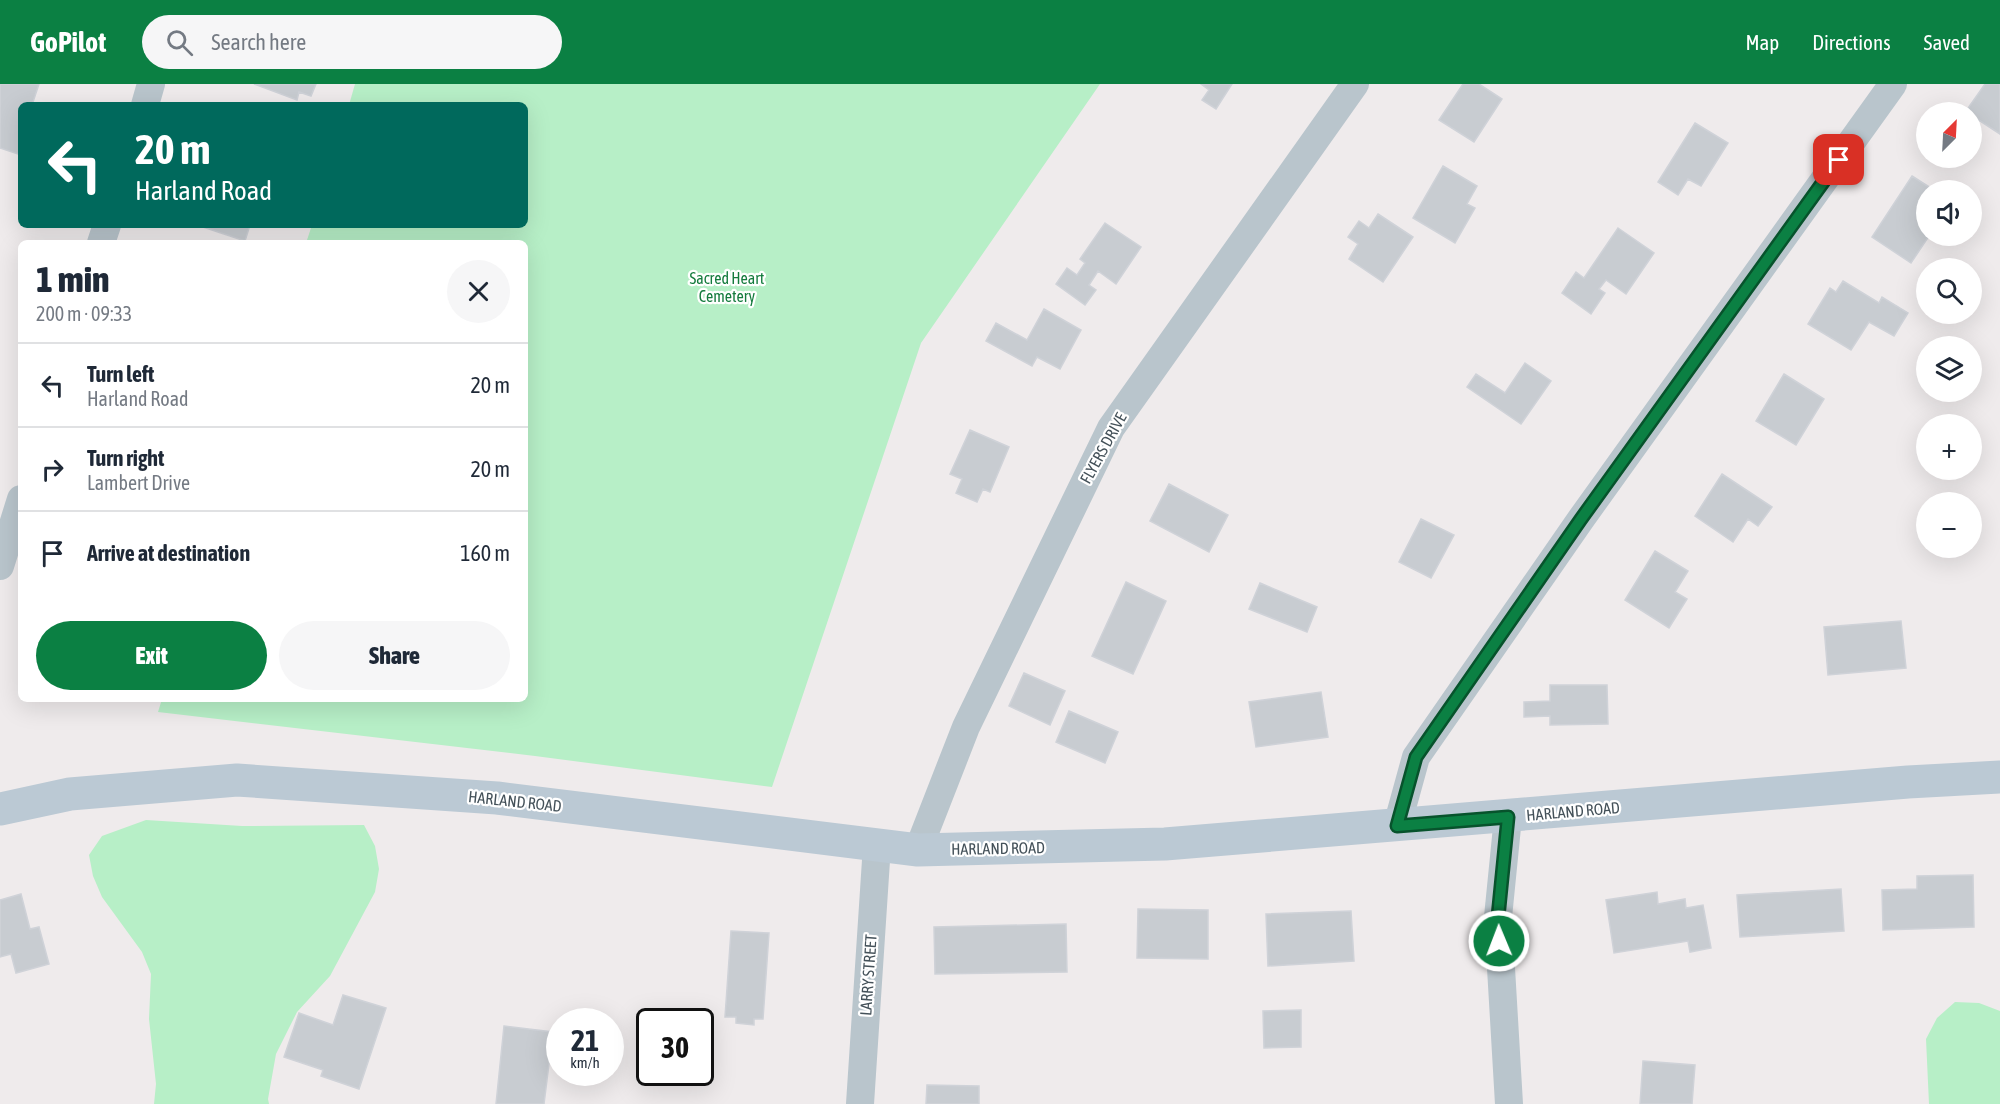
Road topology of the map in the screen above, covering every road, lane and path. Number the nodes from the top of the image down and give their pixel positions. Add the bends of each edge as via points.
1 (151, 84) edge
2 (1355, 84) edge
3 (1893, 84) edge
4 (146, 102) edge
5 (18, 509) edge
6 (0, 566) edge
7 (2000, 777) edge
8 (0, 809) edge
9 (1508, 817) junction
10 (1397, 826) junction
11 (876, 845) junction
12 (918, 850) junction
13 (860, 1104) edge
14 (1509, 1104) edge

1 - 4 street
2 - 12 street, FLYERS DRIVE via 1111,428 966,726
3 - 10 street via 1581,519 1416,757
5 - 6 street
7 - 9 main road, HARLAND ROAD
8 - 11 main road, HARLAND ROAD via 70,794 237,780 497,798
9 - 10 main road, HARLAND ROAD
9 - 14 street via 1498,917
10 - 12 main road, HARLAND ROAD via 1165,844
11 - 12 main road, HARLAND ROAD
11 - 13 street, LARRY STREET

